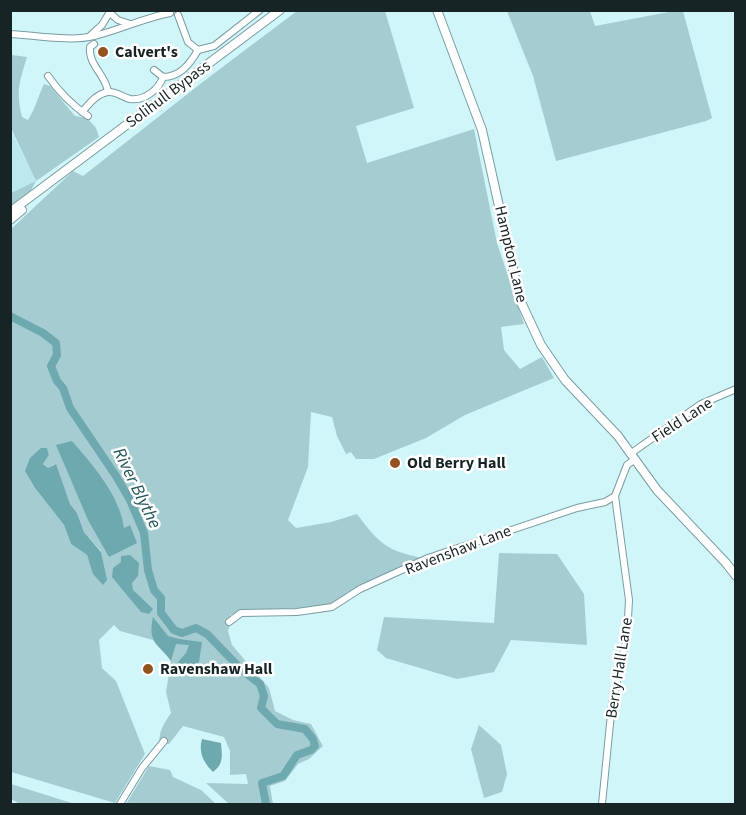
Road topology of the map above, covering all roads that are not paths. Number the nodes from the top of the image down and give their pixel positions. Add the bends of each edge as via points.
1 (260, 10) edge
2 (280, 10) edge
3 (437, 10) edge
4 (111, 12) edge
5 (170, 12) edge
6 (180, 13) edge
7 (130, 24) junction
8 (10, 34) edge
9 (90, 37) junction
10 (90, 46) dead end
11 (198, 50) junction
12 (154, 70) dead end
13 (163, 77) junction
14 (53, 78) dead end
15 (108, 92) junction
16 (57, 177) junction
17 (10, 212) edge
18 (10, 220) edge
19 (735, 389) edge
20 (632, 457) junction
21 (615, 496) junction
22 (735, 576) edge
23 (229, 622) dead end
24 (164, 741) dead end
25 (120, 804) edge
26 (602, 804) edge

1 - 11 street via 214,46
2 - 16 highway, Solihull Bypass
3 - 20 main road, Hampton Lane via 483,136 526,315 552,363
4 - 7 street via 118,20
4 - 9 street
5 - 6 street
5 - 7 street
6 - 11 street via 189,42
7 - 9 street
8 - 9 street
10 - 15 street via 91,60
11 - 13 street via 178,73
12 - 13 street
13 - 15 street via 157,88 143,97 130,99
14 - 15 street via 70,103 85,114 93,99
16 - 17 highway, Solihull Bypass
16 - 18 highway, Solihull Bypass
19 - 20 street, Field Lane via 701,404
20 - 21 street via 620,477
20 - 22 main road, Hampton Lane
21 - 23 street, Ravenshaw Lane via 428,558 360,589 332,607 241,613
21 - 26 street, Berry Hall Lane via 629,600 627,637 612,704
24 - 25 street via 141,768

